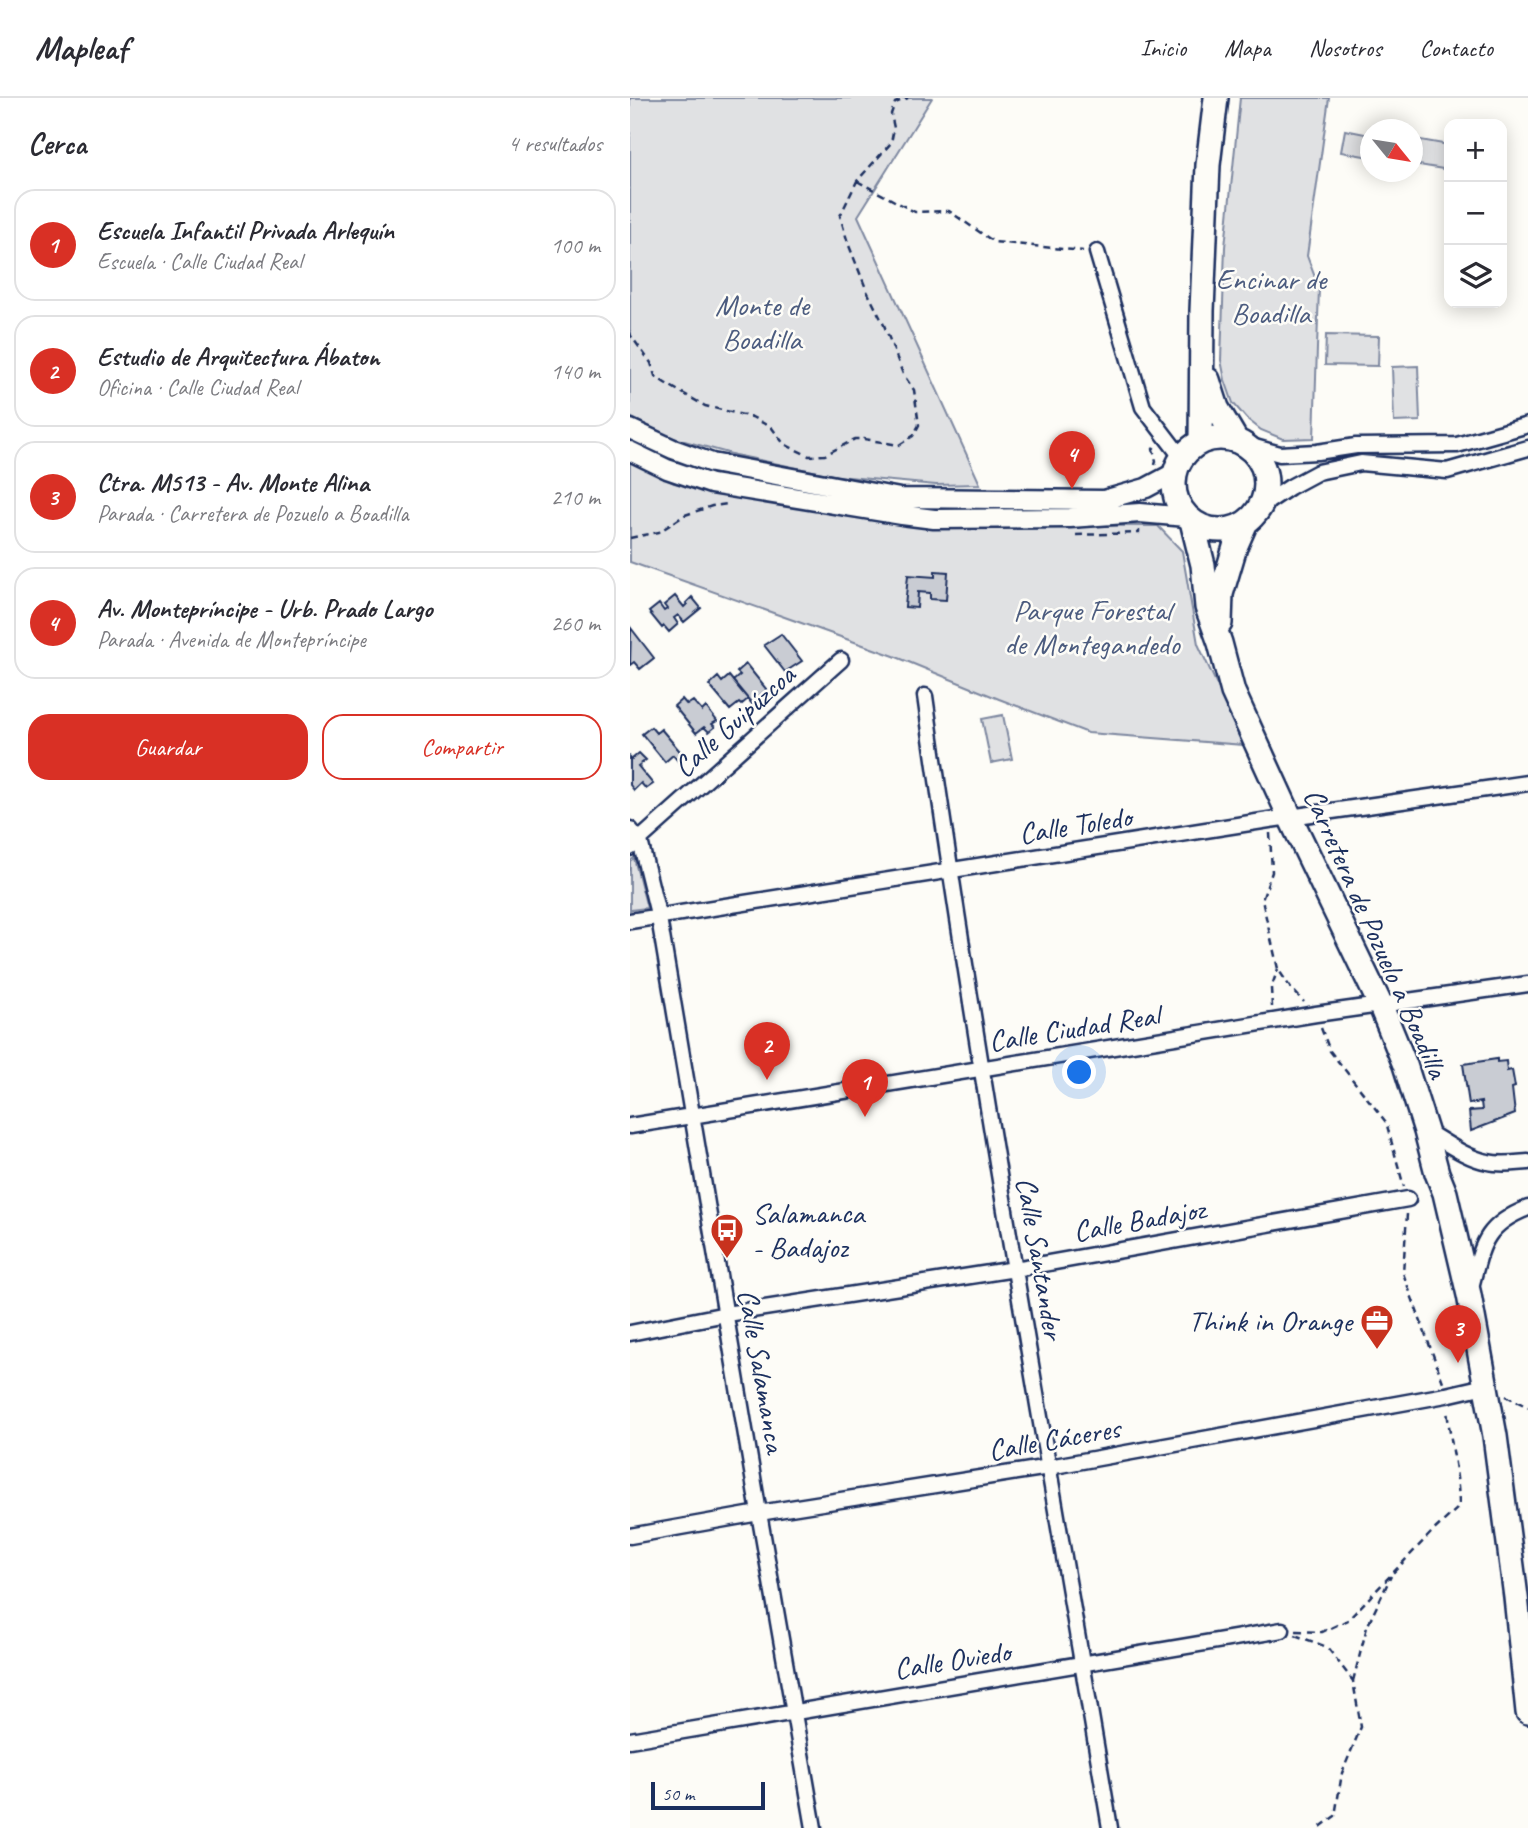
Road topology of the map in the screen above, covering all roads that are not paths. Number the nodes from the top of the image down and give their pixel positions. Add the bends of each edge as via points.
1 (1216, 98) edge
2 (1097, 252) road end
3 (1203, 362) junction
4 (1528, 425) edge
5 (630, 429) edge
6 (1201, 442) junction
7 (1240, 442) junction
8 (1528, 448) edge
9 (630, 451) edge
10 (1179, 465) junction
11 (1253, 515) junction
12 (1190, 519) junction
13 (1220, 643) junction
14 (841, 660) dead end
15 (925, 696) dead end
16 (1528, 783) edge
17 (1280, 818) junction
18 (633, 839) edge
19 (949, 872) junction
20 (659, 918) junction
21 (630, 921) edge
22 (1528, 984) edge
23 (1380, 1004) junction
24 (982, 1070) junction
25 (692, 1117) junction
26 (630, 1126) edge
27 (1426, 1131) junction
28 (1528, 1162) edge
29 (1408, 1199) dead end
30 (1528, 1208) edge
31 (1015, 1269) junction
32 (1469, 1295) junction
33 (726, 1314) junction
34 (630, 1333) edge
35 (1485, 1386) junction
36 (1049, 1467) junction
37 (759, 1513) junction
38 (630, 1536) edge
39 (1282, 1630) road end
40 (1083, 1665) junction
41 (794, 1712) junction
42 (1528, 1712) edge
43 (630, 1740) edge
44 (814, 1828) edge
45 (1110, 1828) edge

1 - 3 main road via 1208,165
2 - 10 street via 1143,407
3 - 6 main road
3 - 7 main road via 1217,408
4 - 7 street via 1457,445 1356,446 1280,454
5 - 10 street via 712,463 900,498 1104,500 1146,488
6 - 7 main road via 1219,438
6 - 10 main road
7 - 11 main road via 1257,456 1265,472 1266,490
8 - 11 street via 1447,471 1361,463 1318,472
9 - 12 street via 711,484 934,519 1140,513
10 - 12 main road via 1175,496
11 - 12 main road via 1228,530 1210,529
11 - 13 main road, Carretera de Pozuelo a Boadilla via 1235,547 1221,594
12 - 13 main road, Carretera de Pozuelo a Boadilla via 1207,607
13 - 17 main road, Carretera de Pozuelo a Boadilla via 1233,692
14 - 18 street, Calle Guipúzcoa
15 - 19 street, Calle Santander
16 - 17 street, Calle Toledo
17 - 19 street, Calle Toledo
17 - 23 main road, Carretera de Pozuelo a Boadilla
18 - 20 street, Calle Salamanca
19 - 20 street, Calle Toledo
19 - 24 street, Calle Santander
20 - 21 street, Calle Toledo
20 - 25 street, Calle Salamanca
22 - 23 street, Calle Ciudad Real
23 - 24 street, Calle Ciudad Real
23 - 27 main road, Carretera de Pozuelo a Boadilla
24 - 25 street, Calle Ciudad Real
24 - 31 street, Calle Santander
25 - 26 street, Calle Ciudad Real
25 - 33 street, Calle Salamanca
27 - 28 street via 1487,1162
27 - 32 main road, Carretera de Pozuelo a Boadilla
29 - 31 street, Calle Badajoz
30 - 32 street via 1510,1215 1489,1234
31 - 33 street, Calle Badajoz
31 - 36 street, Calle Santander
32 - 35 main road, Carretera de Pozuelo a Boadilla
33 - 34 street, Calle Badajoz
33 - 37 street, Calle Salamanca
35 - 36 street, Calle Cáceres
35 - 42 main road, Carretera de Pozuelo a Boadilla via 1512,1561
36 - 37 street, Calle Cáceres
36 - 40 street, Calle Santander
37 - 38 street, Calle Cáceres
37 - 41 street, Calle Salamanca
39 - 40 street, Calle Oviedo
40 - 41 street, Calle Oviedo
40 - 45 street, Calle Santander
41 - 43 street, Calle Oviedo
41 - 44 street, Calle Salamanca

